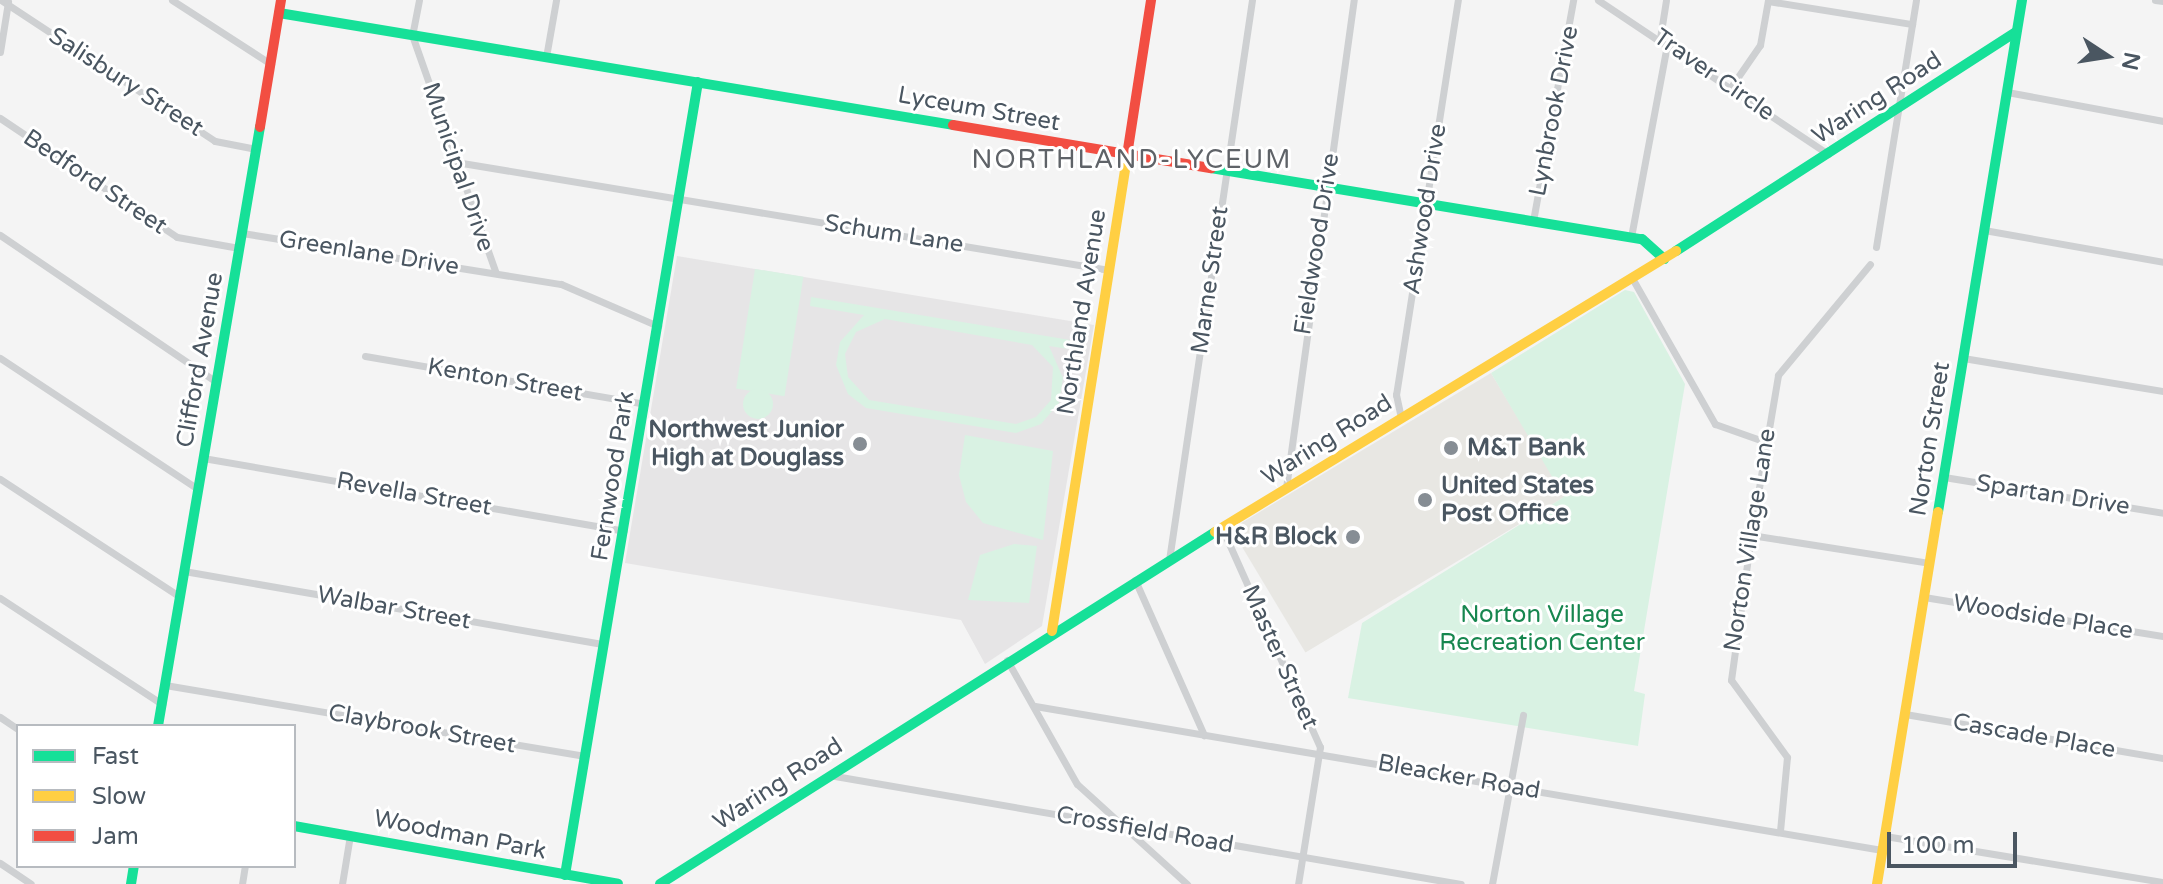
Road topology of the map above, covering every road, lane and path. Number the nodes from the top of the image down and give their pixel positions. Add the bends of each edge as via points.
1 (172, 0) edge
2 (281, 0) edge
3 (419, 0) edge
4 (556, 0) edge
5 (1151, 0) edge
6 (1252, 0) edge
7 (1354, 0) edge
8 (1458, 0) edge
9 (1573, 0) edge
10 (1598, 0) edge
11 (1666, 0) edge
12 (1916, 0) edge
13 (2022, 0) edge
14 (2155, 0) edge
15 (6, 1) edge
16 (1768, 1) edge
17 (2163, 1) edge
18 (279, 13) junction
19 (1912, 24) junction
20 (2016, 32) junction
21 (412, 35) junction
22 (1664, 41) junction
23 (0, 52) edge
24 (546, 57) junction
25 (271, 64) junction
26 (698, 82) junction
27 (1731, 87) junction
28 (2007, 92) junction
29 (1899, 106) junction
30 (0, 118) edge
31 (2163, 121) edge
32 (256, 149) junction
33 (1127, 154) junction
34 (1828, 154) junction
35 (456, 162) junction
36 (1226, 171) junction
37 (1325, 187) junction
38 (679, 198) junction
39 (1425, 204) junction
40 (1533, 221) junction
41 (1984, 230) junction
42 (242, 233) junction
43 (0, 235) edge
44 (1631, 237) junction
45 (1876, 247) dead end
46 (239, 248) junction
47 (1664, 259) junction
48 (2163, 262) edge
49 (1870, 264) dead end
50 (1109, 270) junction
51 (496, 273) junction
52 (1632, 278) junction
53 (658, 326) junction
54 (365, 356) dead end
55 (0, 358) edge
56 (1963, 358) junction
57 (216, 382) junction
58 (2163, 391) edge
59 (645, 404) junction
60 (1401, 418) junction
61 (1766, 442) junction
62 (203, 458) junction
63 (1944, 477) junction
64 (0, 479) edge
65 (1286, 488) junction
66 (198, 489) junction
67 (2163, 513) edge
68 (1222, 528) junction
69 (624, 531) junction
70 (1751, 535) junction
71 (1169, 561) junction
72 (1929, 563) junction
73 (184, 571) junction
74 (1135, 580) junction
75 (180, 597) junction
76 (1924, 597) junction
77 (0, 598) edge
78 (1052, 631) junction
79 (2163, 636) edge
80 (604, 644) junction
81 (1007, 660) junction
82 (165, 685) junction
83 (162, 704) junction
84 (1035, 706) junction
85 (1905, 714) junction
86 (1523, 715) dead end
87 (158, 724) edge
88 (1204, 735) junction
89 (1319, 754) junction
90 (585, 756) junction
91 (2163, 758) edge
92 (829, 775) junction
93 (1507, 785) junction
94 (1119, 825) junction
95 (296, 826) edge
96 (1780, 831) junction
97 (350, 835) junction
98 (1885, 836) junction
99 (1882, 850) junction
100 (1302, 857) junction
101 (0, 863) edge
102 (565, 875) junction
103 (2163, 882) edge
104 (31, 884) edge
105 (342, 884) edge
106 (618, 884) edge
107 (660, 884) edge
108 (1187, 884) edge
109 (1298, 884) edge
110 (1461, 884) edge
111 (1492, 884) edge
112 (1877, 884) edge

1 - 25 street
2 - 18 street, Clifford Avenue
3 - 21 street
4 - 24 street
5 - 33 street, Northland Avenue
6 - 36 street, Marne Street
7 - 37 street, Fieldwood Drive
8 - 39 street, Ashwood Drive
9 - 40 street, Lynbrook Drive
10 - 22 street, Traver Circle
11 - 22 street
12 - 19 street
13 - 20 street, Norton Street
14 - 17 street
15 - 23 street
15 - 32 street, Salisbury Street via 215,141
16 - 19 street
16 - 27 street via 1760,45
18 - 21 street, Lyceum Street
18 - 25 street, Clifford Avenue
19 - 29 street
20 - 28 street, Norton Street
20 - 29 street, Waring Road
21 - 24 street, Lyceum Street
21 - 35 street, Municipal Drive
22 - 27 street, Traver Circle
22 - 44 street
24 - 26 street, Lyceum Street
25 - 32 street, Clifford Avenue
26 - 33 street, Lyceum Street
26 - 38 street, Fernwood Park
27 - 34 street, Traver Circle
28 - 31 street
28 - 41 street, Norton Street
29 - 34 street, Waring Road
29 - 45 street
30 - 46 street, Bedford Street via 177,237
32 - 42 street, Clifford Avenue
33 - 36 street, Lyceum Street
33 - 50 street, Northland Avenue
34 - 47 street, Waring Road
35 - 38 street, Schum Lane
35 - 51 street, Municipal Drive
36 - 37 street, Lyceum Street
36 - 71 street, Marne Street
37 - 39 street, Lyceum Street
37 - 65 street, Fieldwood Drive
38 - 50 street, Schum Lane
38 - 53 street, Fernwood Park
39 - 40 street, Lyceum Street
39 - 60 street, Ashwood Drive via 1396,395
40 - 44 street, Lyceum Street
41 - 48 street
41 - 56 street, Norton Street
42 - 46 street, Clifford Avenue
42 - 51 street, Greenlane Drive
43 - 57 street
44 - 47 street, Lyceum Street via 1653,244
46 - 57 street, Clifford Avenue
47 - 52 street, Waring Road
49 - 61 street, Norton Village Lane via 1782,369
50 - 78 street, Northland Avenue
51 - 53 street, Municipal Drive via 589,293
52 - 60 street, Waring Road
52 - 61 street via 1715,424
53 - 59 street, Fernwood Park
54 - 59 street, Kenton Street
55 - 66 street
56 - 58 street
56 - 63 street, Norton Street
57 - 62 street, Clifford Avenue
59 - 69 street, Fernwood Park
60 - 65 street, Waring Road
61 - 70 street, Norton Village Lane
62 - 66 street, Clifford Avenue
62 - 69 street, Revella Street
63 - 67 street, Spartan Drive
63 - 72 street, Norton Street
64 - 75 street
65 - 68 street, Waring Road
66 - 73 street, Clifford Avenue
68 - 71 street, Waring Road
68 - 89 street, Master Street
69 - 80 street, Fernwood Park
70 - 72 street
70 - 96 street, Norton Village Lane via 1731,680 1787,757
71 - 74 street, Waring Road
72 - 76 street, Norton Street
73 - 75 street, Clifford Avenue
73 - 80 street, Walbar Street
74 - 78 street, Waring Road
74 - 88 street
75 - 82 street, Clifford Avenue
76 - 79 street, Woodside Place
76 - 85 street, Norton Street
77 - 83 street
78 - 81 street, Waring Road
80 - 90 street, Fernwood Park
81 - 84 street
81 - 92 street, Waring Road
82 - 83 street, Clifford Avenue
82 - 90 street, Claybrook Street
83 - 87 street, Clifford Avenue
84 - 88 street, Bleacker Road
84 - 94 street via 1077,784
85 - 91 street, Cascade Place
85 - 98 street, Norton Street
86 - 93 street
88 - 89 street, Bleacker Road
89 - 93 street, Bleacker Road
89 - 100 street, Master Street
90 - 102 street, Fernwood Park
92 - 94 street, Crossfield Road
92 - 107 street, Waring Road
93 - 96 street, Bleacker Road
93 - 111 street
94 - 100 street, Crossfield Road
94 - 108 street
95 - 97 street, Woodman Park
96 - 99 street, Bleacker Road
97 - 102 street, Woodman Park
97 - 105 street
98 - 99 street, Norton Street
98 - 103 street
99 - 112 street, Norton Street
100 - 109 street, Master Street
100 - 110 street, Crossfield Road
101 - 104 street
102 - 106 street, Woodman Park

